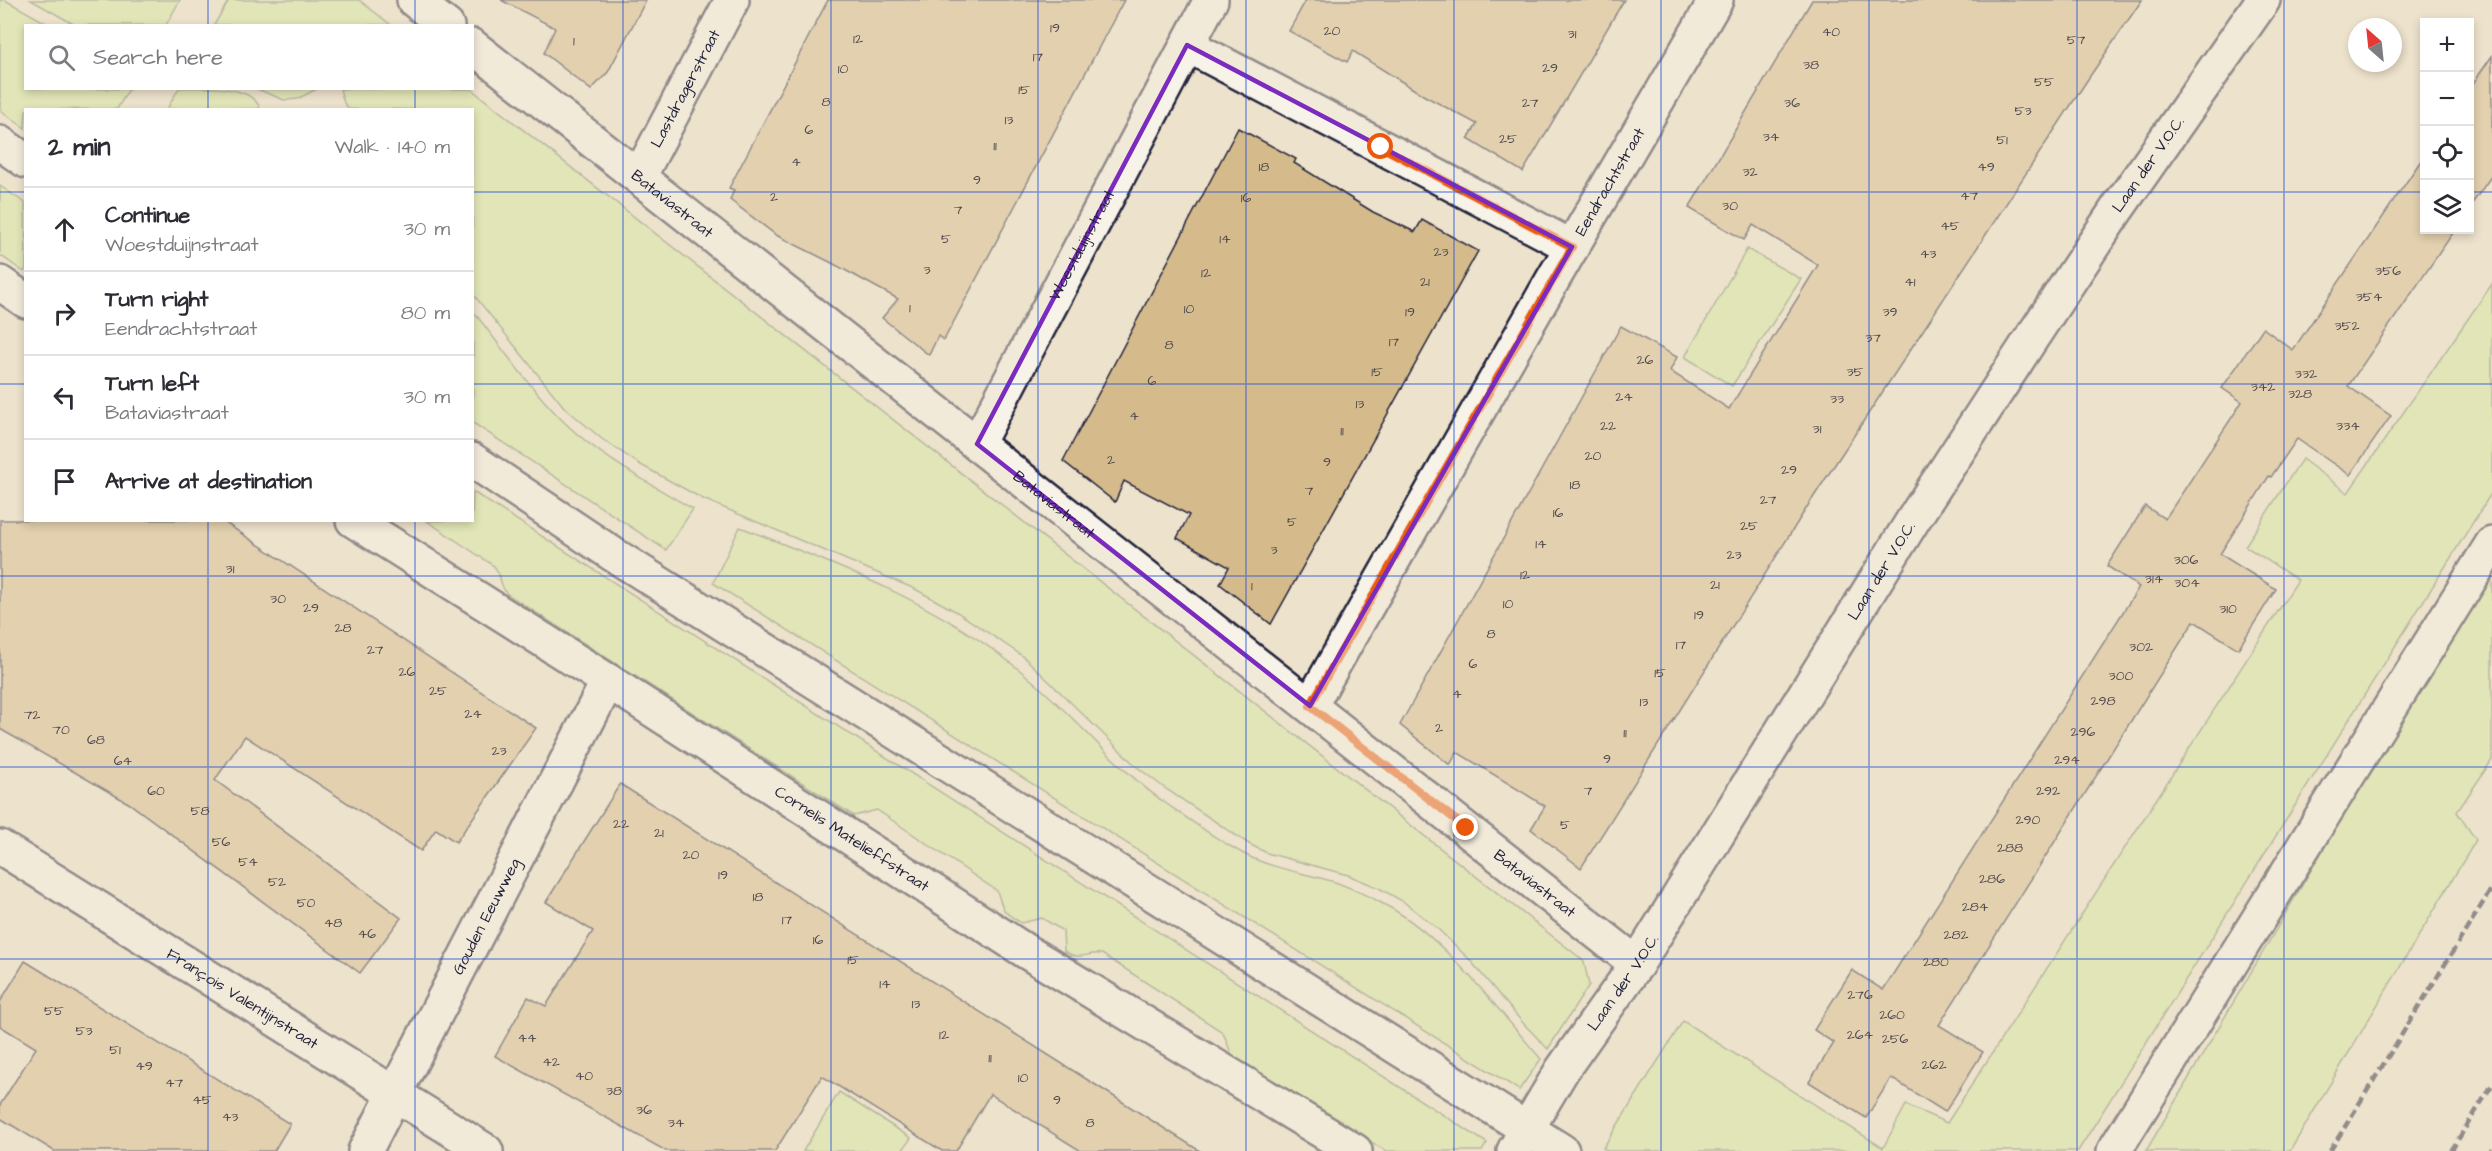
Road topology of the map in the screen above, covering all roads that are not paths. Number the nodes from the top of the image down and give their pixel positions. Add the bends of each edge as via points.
1 (414, 0) edge
2 (732, 0) edge
3 (1211, 0) edge
4 (1716, 0) edge
5 (2263, 0) edge
6 (444, 24) edge
7 (1187, 45) junction
8 (474, 48) edge
9 (0, 143) edge
10 (24, 160) edge
11 (639, 177) junction
12 (1572, 247) junction
13 (0, 283) edge
14 (24, 300) edge
15 (977, 444) junction
16 (474, 461) edge
17 (356, 522) edge
18 (2492, 544) edge
19 (608, 681) junction
20 (1310, 706) junction
21 (0, 847) edge
22 (1637, 964) junction
23 (394, 1094) junction
24 (1521, 1140) edge
25 (365, 1151) edge
26 (486, 1151) edge
27 (1355, 1151) edge
28 (1562, 1151) edge
29 (2114, 1151) edge

1 - 6 street
2 - 11 street, Lastdragerstraat
3 - 7 street, Woestduijnstraat
4 - 12 street, Eendrachtstraat
5 - 22 street, Laan der V.O.C. via 2117,209 1991,400
7 - 12 street
7 - 15 street, Woestduijnstraat
8 - 11 street, Bataviastraat
9 - 10 street
11 - 15 street, Bataviastraat
12 - 20 street, Eendrachtstraat
13 - 14 street
15 - 20 street, Bataviastraat
16 - 24 street
17 - 19 street, Cornelis Matelieffstraat
18 - 29 street
19 - 23 street, Gouden Eeuwweg
19 - 27 street, Cornelis Matelieffstraat via 1027,952
20 - 22 street, Bataviastraat
21 - 23 street, François Valentijnstraat
22 - 24 street, Laan der V.O.C. via 1562,1070
23 - 25 street, Gouden Eeuwweg
23 - 26 street, François Valentijnstraat
24 - 28 street

